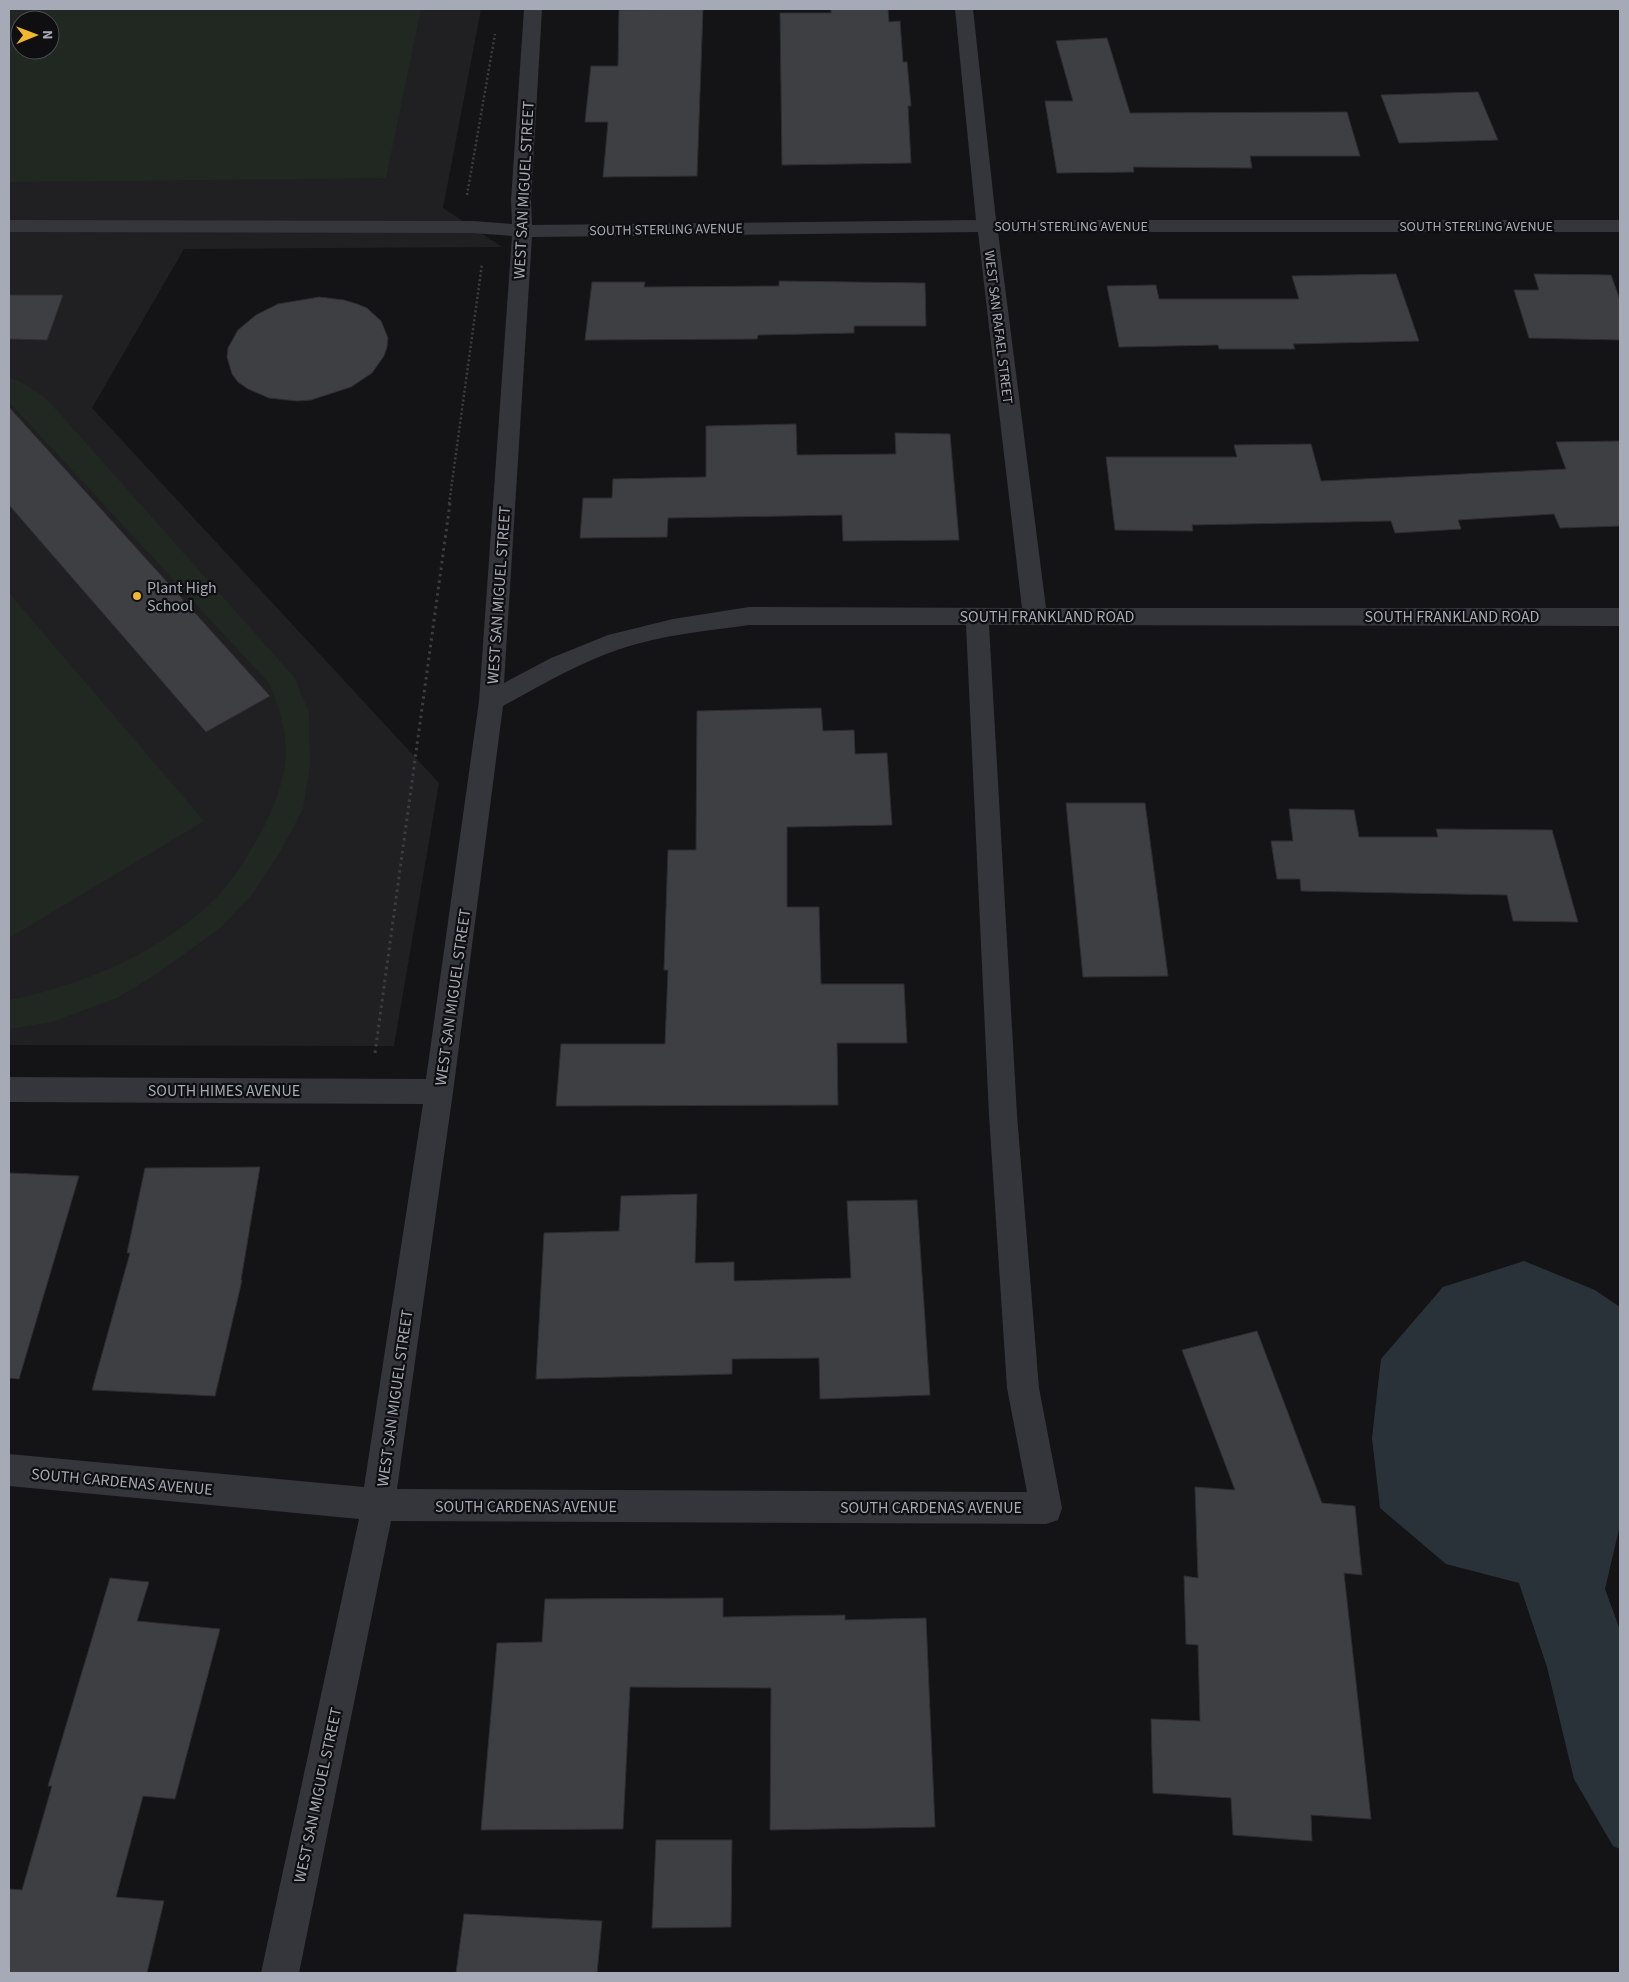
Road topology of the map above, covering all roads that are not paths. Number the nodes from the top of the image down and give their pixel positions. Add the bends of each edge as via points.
1 (534, 9) edge
2 (964, 9) edge
3 (9, 226) edge
4 (987, 226) junction
5 (1620, 226) edge
6 (522, 231) junction
7 (977, 615) junction
8 (1035, 616) junction
9 (1620, 617) edge
10 (491, 701) junction
11 (9, 1089) edge
12 (439, 1092) junction
13 (9, 1470) edge
14 (378, 1505) junction
15 (280, 1973) edge

1 - 6 street, WEST SAN MIGUEL STREET via 521,200
2 - 4 street, WEST SAN RAFAEL STREET
3 - 6 street, SOUTH STERLING AVENUE via 473,226
4 - 5 street, SOUTH STERLING AVENUE
4 - 6 street, SOUTH STERLING AVENUE
4 - 8 street, WEST SAN RAFAEL STREET
6 - 10 street, WEST SAN MIGUEL STREET
7 - 8 street, SOUTH FRANKLAND ROAD
7 - 10 street, SOUTH FRANKLAND ROAD via 749,616 672,628 616,641 560,664
7 - 14 street, SOUTH CARDENAS AVENUE via 1003,1115 1022,1388 1046,1508
8 - 9 street, SOUTH FRANKLAND ROAD
10 - 12 street, WEST SAN MIGUEL STREET
11 - 12 street, SOUTH HIMES AVENUE
12 - 14 street, WEST SAN MIGUEL STREET
13 - 14 street, SOUTH CARDENAS AVENUE
14 - 15 street, WEST SAN MIGUEL STREET

